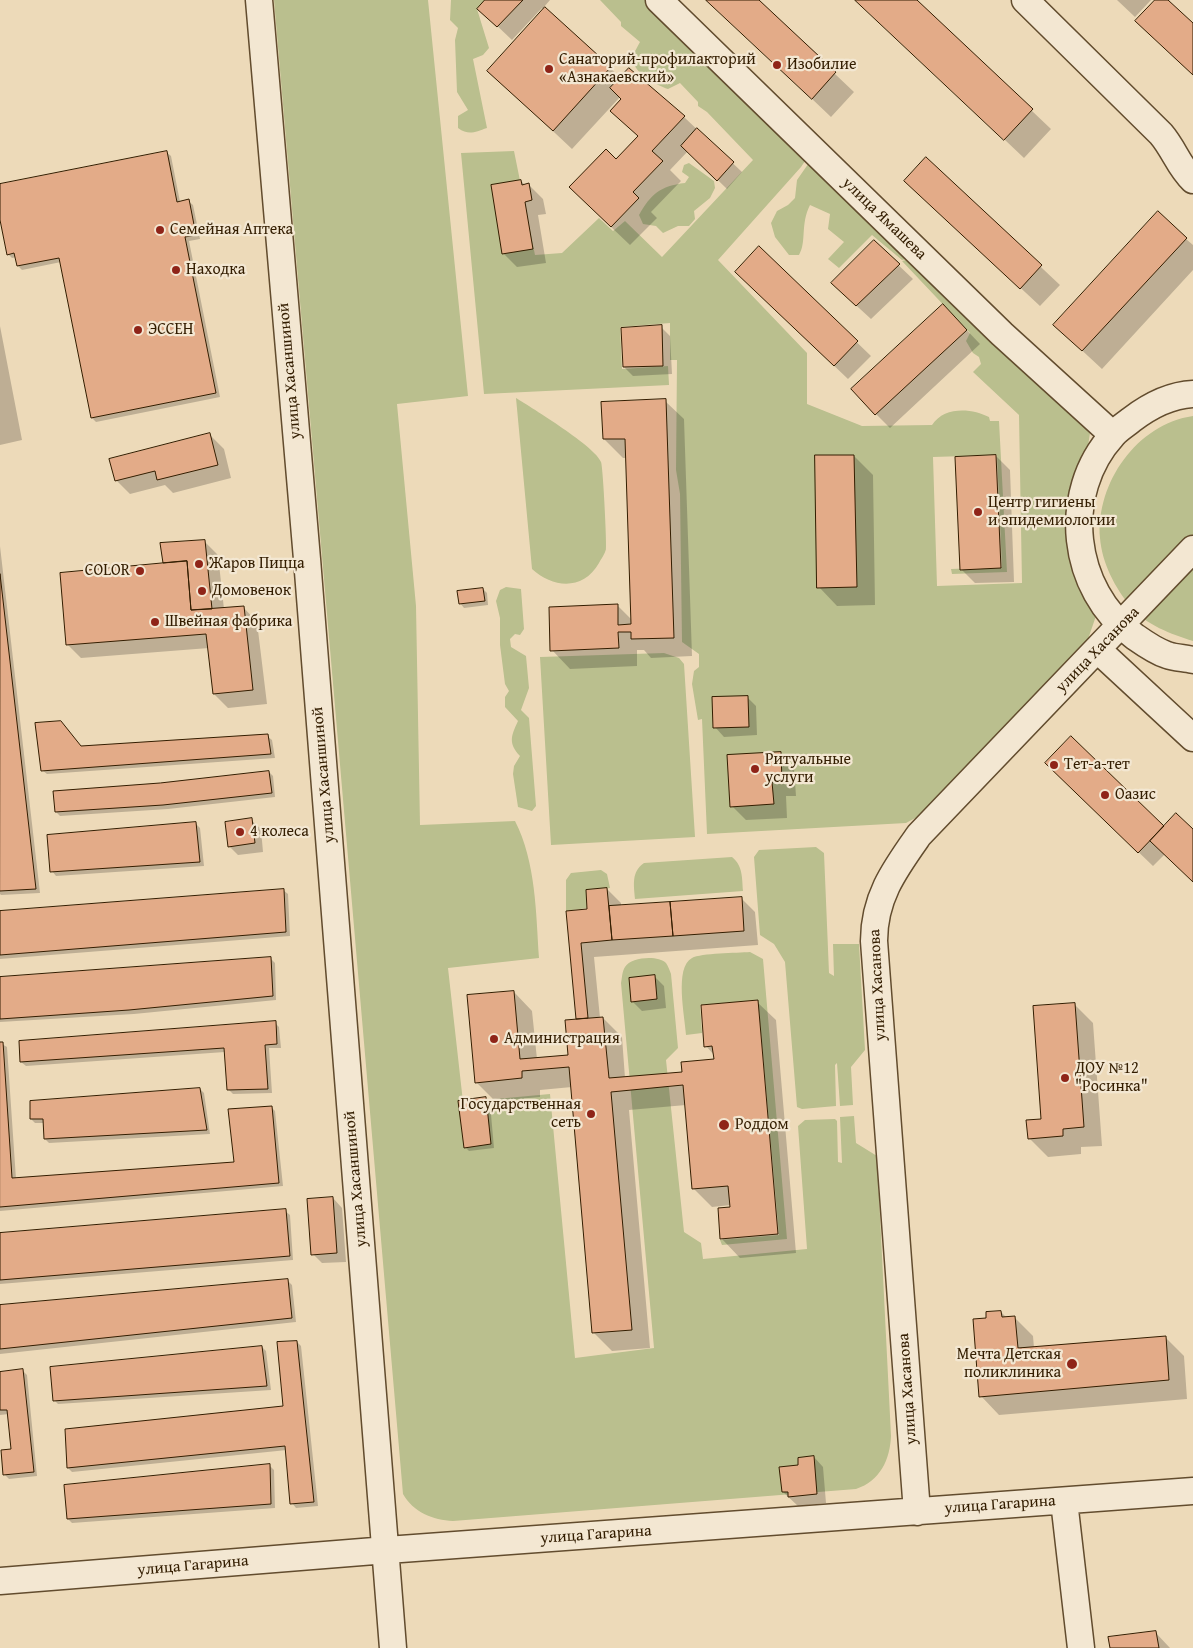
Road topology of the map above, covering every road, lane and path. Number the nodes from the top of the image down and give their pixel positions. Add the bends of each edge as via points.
1 (259, 0) edge
2 (659, 0) edge
3 (1025, 0) edge
4 (1193, 180) edge
5 (1193, 394) edge
6 (1113, 435) junction
7 (1193, 549) edge
8 (1121, 626) junction
9 (1098, 650) junction
10 (1193, 660) edge
11 (1193, 738) edge
12 (1193, 1491) edge
13 (1064, 1501) junction
14 (917, 1512) junction
15 (387, 1550) junction
16 (0, 1581) edge
17 (394, 1648) edge
18 (1081, 1648) edge

1 - 15 street, улица Хасаншиной
2 - 6 street, улица Ямашева via 1002,334
3 - 4 street via 1162,134 1183,170
5 - 6 street via 1148,407
6 - 8 street via 1089,472 1078,514 1081,558 1098,599
7 - 8 street, улица Хасанова
8 - 9 street, улица Хасанова
8 - 10 street via 1151,648
9 - 11 street
9 - 14 street, улица Хасанова via 919,835 889,881 875,913 874,941
12 - 13 street, улица Гагарина
13 - 14 street, улица Гагарина
13 - 18 street
14 - 15 street, улица Гагарина
15 - 16 street, улица Гагарина
15 - 17 street, улица Хасаншиной

